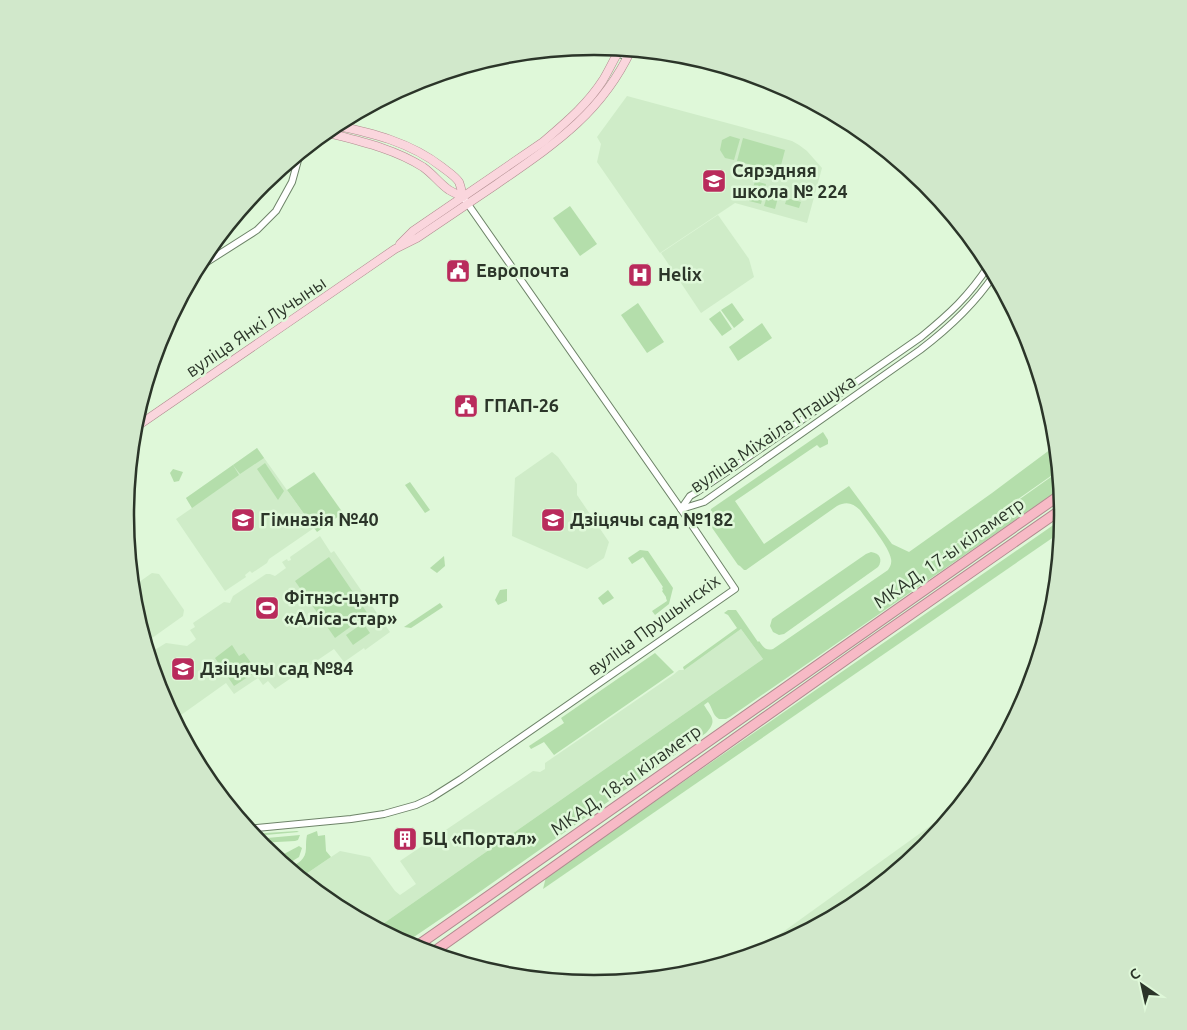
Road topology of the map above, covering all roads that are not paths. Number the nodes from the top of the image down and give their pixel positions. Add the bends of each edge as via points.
1 (616, 56) edge
2 (627, 56) edge
3 (346, 128) edge
4 (335, 135) edge
5 (297, 163) edge
6 (465, 201) junction
7 (211, 260) edge
8 (984, 272) edge
9 (990, 281) edge
10 (143, 422) edge
11 (1053, 500) edge
12 (681, 509) junction
13 (1054, 515) edge
14 (857, 638) joint
15 (864, 647) joint
16 (256, 827) edge
17 (422, 942) edge
18 (439, 948) edge

1 - 6 main road, вуліца Янкі Лучыны via 578,112
2 - 6 main road, вуліца Янкі Лучыны via 608,89 583,119 548,148
3 - 6 main road via 421,153 458,181
4 - 6 main road via 387,149 406,158 424,168
5 - 7 street via 292,182 276,211 257,230
6 - 10 main road, вуліца Янкі Лучыны via 417,238 396,249
6 - 12 street, вуліца Прушынскіх
8 - 12 street, вуліца Міхаіла Пташука via 972,290 921,337 690,496
9 - 12 street, вуліца Міхаіла Пташука via 971,306 920,350 704,502
11 - 14 highway, МКАД, 17-ы кіламетр
12 - 16 street, вуліца Прушынскіх via 735,589 431,798 384,814
13 - 15 highway, МКАД, 17-ы кіламетр
14 - 17 highway, МКАД, 18-ы кіламетр
15 - 18 highway, МКАД, 18-ы кіламетр

